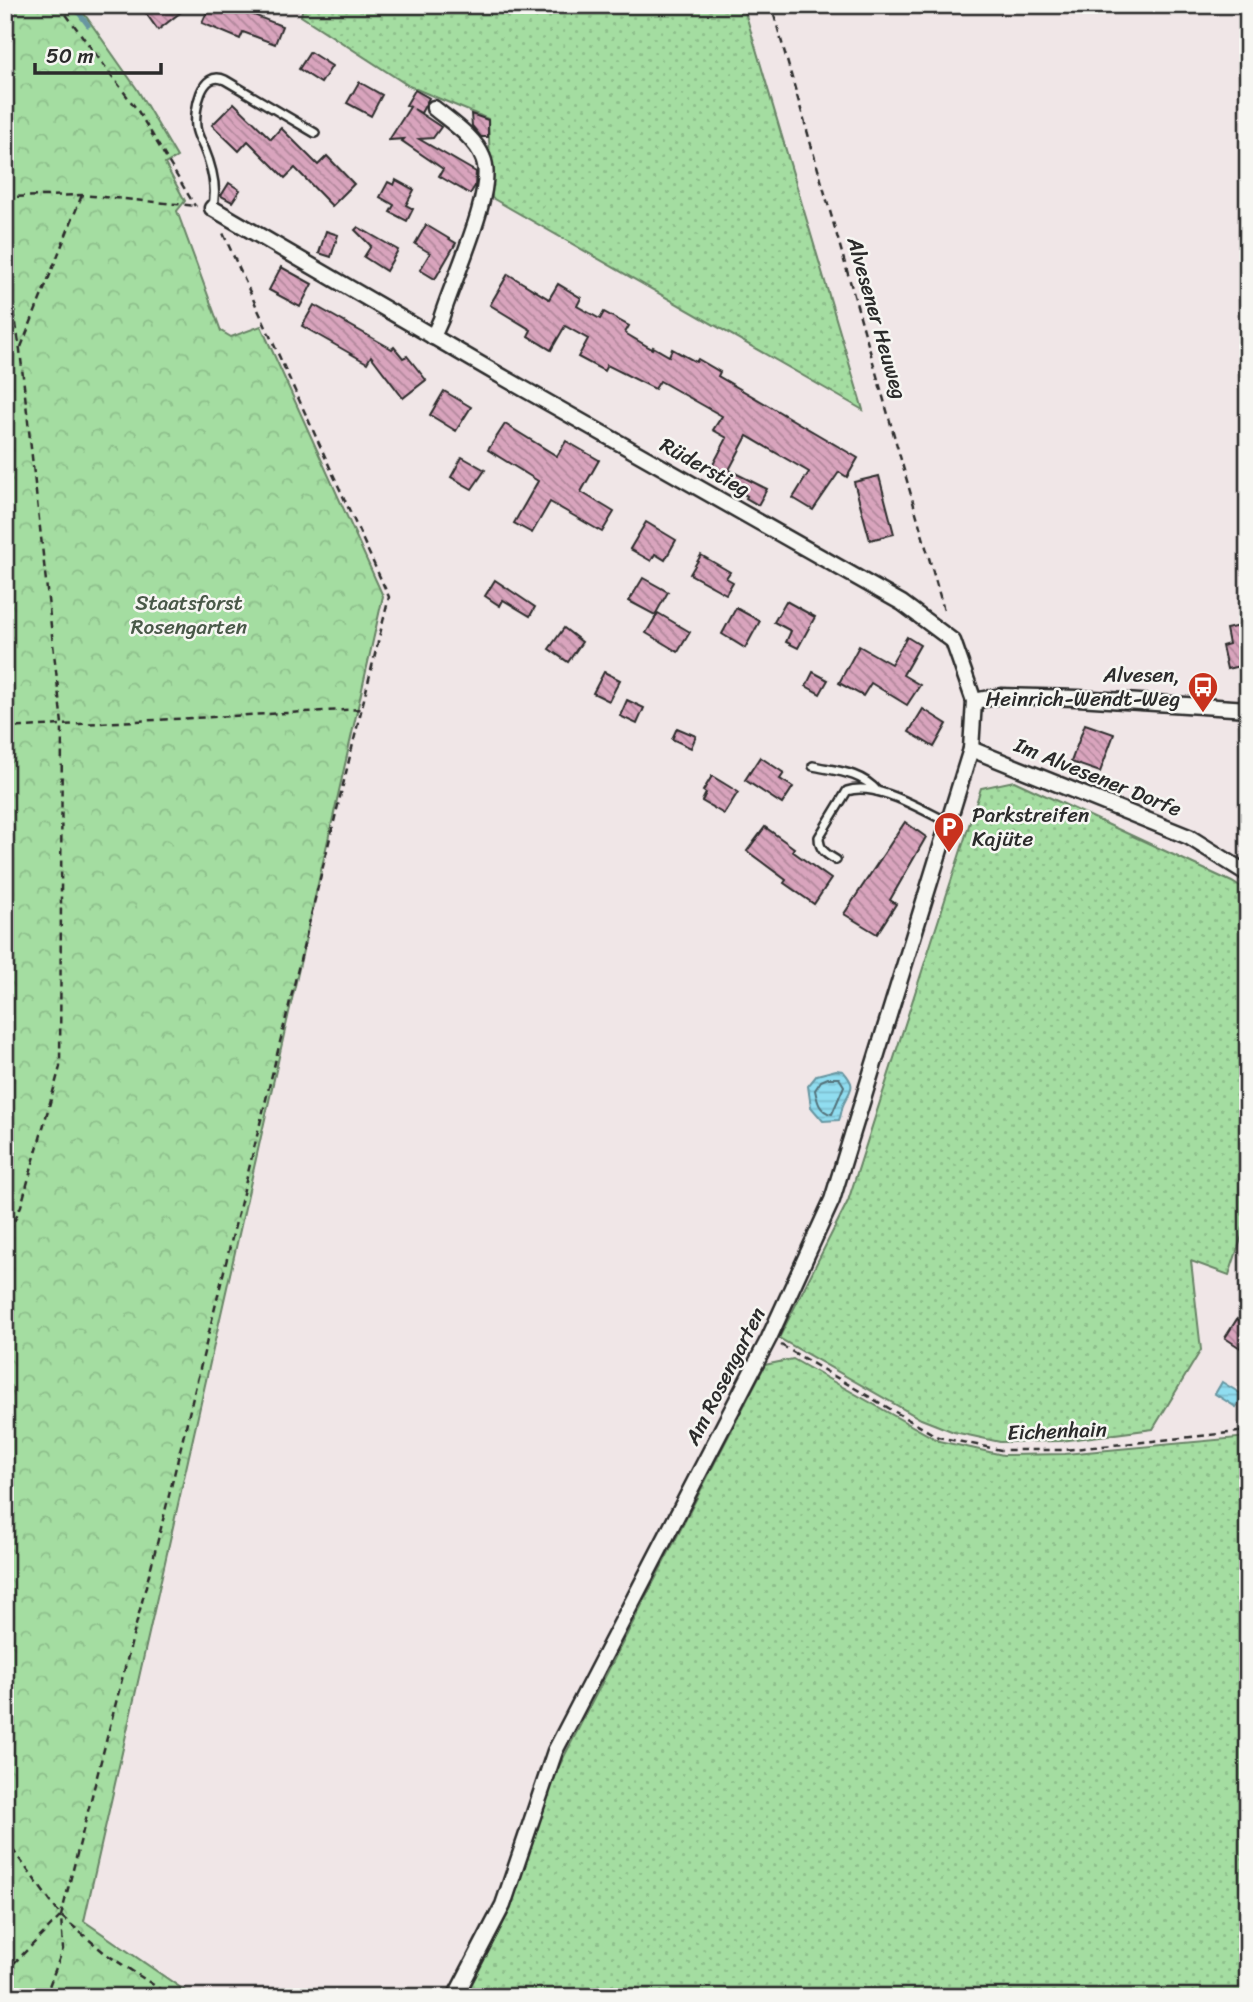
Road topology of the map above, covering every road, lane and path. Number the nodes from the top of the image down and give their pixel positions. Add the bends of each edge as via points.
1 (60, 5) edge
2 (767, 5) edge
3 (434, 108) dead end
4 (315, 133) dead end
5 (82, 195) junction
6 (5, 197) edge
7 (195, 206) junction
8 (212, 208) junction
9 (5, 252) edge
10 (433, 337) junction
11 (20, 350) junction
12 (945, 614) dead end
13 (974, 701) junction
14 (362, 709) junction
15 (1248, 709) edge
16 (62, 724) junction
17 (5, 728) edge
18 (971, 749) junction
19 (813, 766) dead end
20 (878, 792) junction
21 (948, 822) junction
22 (836, 860) dead end
23 (1248, 874) edge
24 (5, 1242) edge
25 (769, 1338) junction
26 (1248, 1431) edge
27 (5, 1839) edge
28 (61, 1916) junction
29 (5, 1972) edge
30 (45, 1997) edge
31 (173, 1997) edge
32 (455, 1997) edge

1 - 7 path via 138,111
2 - 12 path, Alvesener Heuweg via 774,15
3 - 10 street via 482,154 485,189
4 - 8 lane via 225,80 211,78 198,104 196,124 215,190
5 - 6 path
5 - 7 path
5 - 11 path
7 - 8 path
8 - 10 street, Rüderstieg
8 - 14 path via 389,597
9 - 11 path
10 - 13 street, Rüderstieg via 902,603 953,641
11 - 16 path
13 - 15 street via 1001,696 1078,698
13 - 18 street
14 - 16 path
14 - 28 path
16 - 17 path
16 - 24 path via 60,1067 21,1206
18 - 21 street, Am Rosengarten
18 - 23 street, Im Alvesener Dorfe via 1189,837
19 - 20 lane via 854,774
20 - 21 lane
20 - 22 lane via 847,791 821,832 819,845
21 - 25 street, Am Rosengarten via 832,1200
25 - 26 path, Eichenhain via 938,1437 1001,1450 1065,1450
25 - 32 street, Am Rosengarten via 555,1751 503,1905
27 - 28 path
28 - 29 path
28 - 30 path via 63,1949
28 - 31 path via 106,1954

